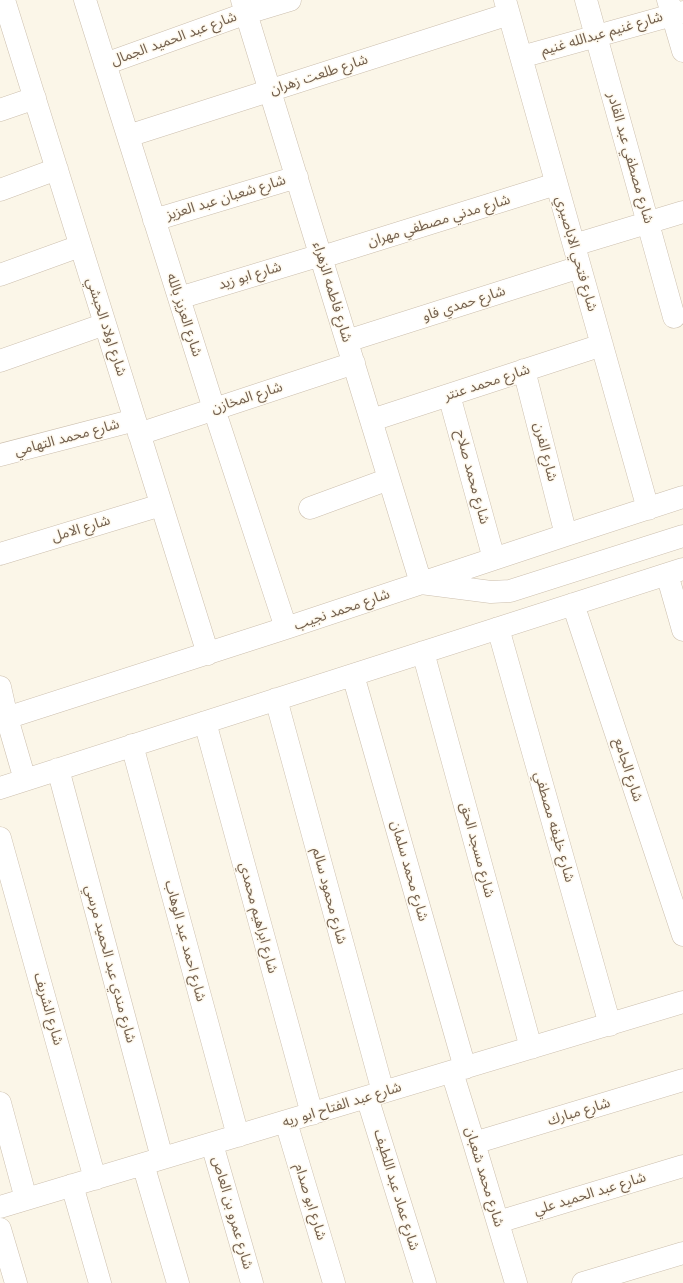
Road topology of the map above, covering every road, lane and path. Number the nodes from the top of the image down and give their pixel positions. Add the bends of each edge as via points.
1 (4, 0) edge
2 (85, 0) edge
3 (290, 0) edge
4 (586, 0) edge
5 (245, 7) edge
6 (507, 7) edge
7 (674, 9) edge
8 (7, 35) edge
9 (596, 36) junction
10 (683, 50) edge
11 (521, 57) junction
12 (105, 64) junction
13 (270, 91) junction
14 (35, 98) junction
15 (0, 110) edge
16 (128, 136) junction
17 (57, 169) junction
18 (297, 177) junction
19 (556, 184) junction
20 (0, 190) edge
21 (683, 212) edge
22 (154, 220) junction
23 (648, 223) junction
24 (574, 245) junction
25 (80, 246) junction
26 (321, 256) junction
27 (580, 267) junction
28 (0, 275) edge
29 (179, 298) junction
30 (674, 317) dead end
31 (105, 324) junction
32 (347, 341) junction
33 (602, 345) junction
34 (0, 361) edge
35 (354, 363) junction
36 (524, 370) junction
37 (450, 395) junction
38 (214, 409) junction
39 (372, 420) junction
40 (137, 427) junction
41 (0, 456) edge
42 (389, 479) junction
43 (683, 497) edge
44 (161, 505) junction
45 (310, 508) dead end
46 (648, 509) junction
47 (566, 535) junction
48 (683, 536) edge
49 (0, 554) edge
50 (494, 559) junction
51 (675, 572) edge
52 (421, 583) junction
53 (573, 604) junction
54 (286, 628) junction
55 (498, 628) junction
56 (683, 630) edge
57 (423, 652) junction
58 (208, 654) junction
59 (353, 674) junction
60 (0, 687) edge
61 (276, 699) junction
62 (3, 719) edge
63 (205, 722) junction
64 (132, 745) junction
65 (58, 769) junction
66 (25, 780) junction
67 (0, 788) edge
68 (0, 838) edge
69 (683, 935) edge
70 (683, 1002) edge
71 (610, 1025) junction
72 (531, 1048) junction
73 (458, 1070) junction
74 (683, 1080) edge
75 (375, 1095) junction
76 (0, 1103) edge
77 (312, 1114) junction
78 (286, 1122) junction
79 (238, 1136) junction
80 (474, 1143) junction
81 (212, 1144) junction
82 (153, 1161) junction
83 (683, 1166) edge
84 (95, 1178) junction
85 (72, 1185) junction
86 (26, 1199) junction
87 (0, 1207) edge
88 (498, 1222) junction
89 (0, 1229) edge
90 (683, 1253) edge
91 (16, 1283) edge
92 (100, 1283) edge
93 (178, 1283) edge
94 (252, 1283) edge
95 (334, 1283) edge
96 (425, 1283) edge
97 (516, 1283) edge
98 (583, 1283) edge

1 - 8 street, شارع اولاد الحبشي
2 - 12 street, شارع العزيز بالله
3 - 5 street, شارع عبد الحميد الجمال
4 - 9 street, شارع مصطفي عبد القادر
5 - 12 street, شارع عبد الحميد الجمال
5 - 13 street, شارع فاطمه الزهراء
6 - 11 street, شارع فتحي الاباصيري
6 - 13 street, شارع طلعت زهران
7 - 9 street, شارع غنيم عبدالله غنيم
7 - 10 street
8 - 14 street, شارع اولاد الحبشي
9 - 11 street, شارع غنيم عبدالله غنيم
9 - 23 street, شارع مصطفي عبد القادر
11 - 19 street, شارع فتحي الاباصيري
12 - 16 street, شارع العزيز بالله
13 - 16 street, شارع طلعت زهران
13 - 18 street, شارع فاطمه الزهراء
14 - 15 street
14 - 17 street, شارع اولاد الحبشي
16 - 22 street, شارع العزيز بالله
17 - 20 street
17 - 25 street, شارع اولاد الحبشي
18 - 22 street, شارع شعبان عبد العزيز
18 - 26 street, شارع فاطمه الزهراء
19 - 24 street, شارع فتحي الاباصيري
19 - 26 street, شارع مدني مصطفي مهران
21 - 23 street
22 - 29 street, شارع العزيز بالله
23 - 24 street
23 - 30 street, شارع مصطفي عبد القادر
24 - 27 street, شارع فتحي الاباصيري
25 - 28 street
25 - 31 street, شارع اولاد الحبشي
26 - 29 street, شارع ابو زيد
26 - 32 street, شارع فاطمه الزهراء
27 - 32 street, شارع حمدي فاو
27 - 33 street, شارع فتحي الاباصيري
29 - 38 street, شارع العزيز بالله
31 - 34 street
31 - 40 street, شارع اولاد الحبشي
32 - 35 street, شارع فاطمه الزهراء
33 - 36 street, شارع محمد عنتر
33 - 46 street, شارع فتحي الاباصيري
35 - 38 street, شارع المخازن
35 - 39 street, شارع فاطمه الزهراء
36 - 37 street, شارع محمد عنتر
36 - 47 street, شارع الفرن
37 - 39 street, شارع محمد عنتر
37 - 50 street, شارع محمد صلاح
38 - 40 street, شارع المخازن
38 - 54 street, شارع العزيز بالله
39 - 42 street, شارع فاطمه الزهراء
40 - 41 street, شارع محمد التهامي
40 - 44 street, شارع اولاد الحبشي
42 - 45 street
42 - 52 street, شارع فاطمه الزهراء
43 - 46 street, شارع محمد نجيب
44 - 49 street, شارع الامل
44 - 58 street, شارع اولاد الحبشي
46 - 47 street, شارع محمد نجيب
47 - 50 street, شارع محمد نجيب
48 - 52 street via 510,591 491,592
50 - 52 street, شارع محمد نجيب
51 - 53 street
51 - 56 street
52 - 54 street, شارع محمد نجيب
53 - 55 street
53 - 69 street, شارع الجامع
54 - 58 street, شارع محمد نجيب
55 - 57 street
55 - 71 street, شارع خليفه مصطفي
57 - 59 street
57 - 72 street, شارع مسجد الحق
58 - 62 street, شارع محمد نجيب
59 - 61 street
59 - 73 street, شارع محمد سلمان
60 - 62 street
61 - 63 street
61 - 75 street, شارع محمود سالم
62 - 66 street
63 - 64 street
63 - 77 street, شارع ابراهيم محمدي
64 - 65 street
64 - 79 street, شارع احمد عبد الوهاب
65 - 66 street
65 - 82 street, شارع مندي عبد الحميد مرسي
66 - 67 street
68 - 84 street, شارع الشريف
70 - 71 street, شارع عبد الفتاح ابو ريه
71 - 72 street, شارع عبد الفتاح ابو ريه
72 - 73 street, شارع عبد الفتاح ابو ريه
73 - 75 street, شارع عبد الفتاح ابو ريه
73 - 80 street, شارع محمد شعبان
74 - 80 street, شارع مبارك
75 - 77 street, شارع عبد الفتاح ابو ريه
75 - 96 street, شارع عماد عبد اللطيف
76 - 86 street
77 - 78 street, شارع عبد الفتاح ابو ريه
78 - 79 street, شارع عبد الفتاح ابو ريه
78 - 95 street, شارع ابو صدام
79 - 81 street, شارع عبد الفتاح ابو ريه
80 - 88 street, شارع محمد شعبان
81 - 82 street, شارع عبد الفتاح ابو ريه
81 - 94 street, شارع عمرو بن العاص
82 - 84 street, شارع عبد الفتاح ابو ريه
82 - 93 street, شارع مندي عبد الحميد مرسي
83 - 88 street, شارع عبد الحميد علي
84 - 85 street, شارع عبد الفتاح ابو ريه
85 - 86 street, شارع عبد الفتاح ابو ريه
85 - 92 street
86 - 87 street, شارع عبد الفتاح ابو ريه
88 - 97 street, شارع محمد شعبان
89 - 91 street
90 - 98 street

